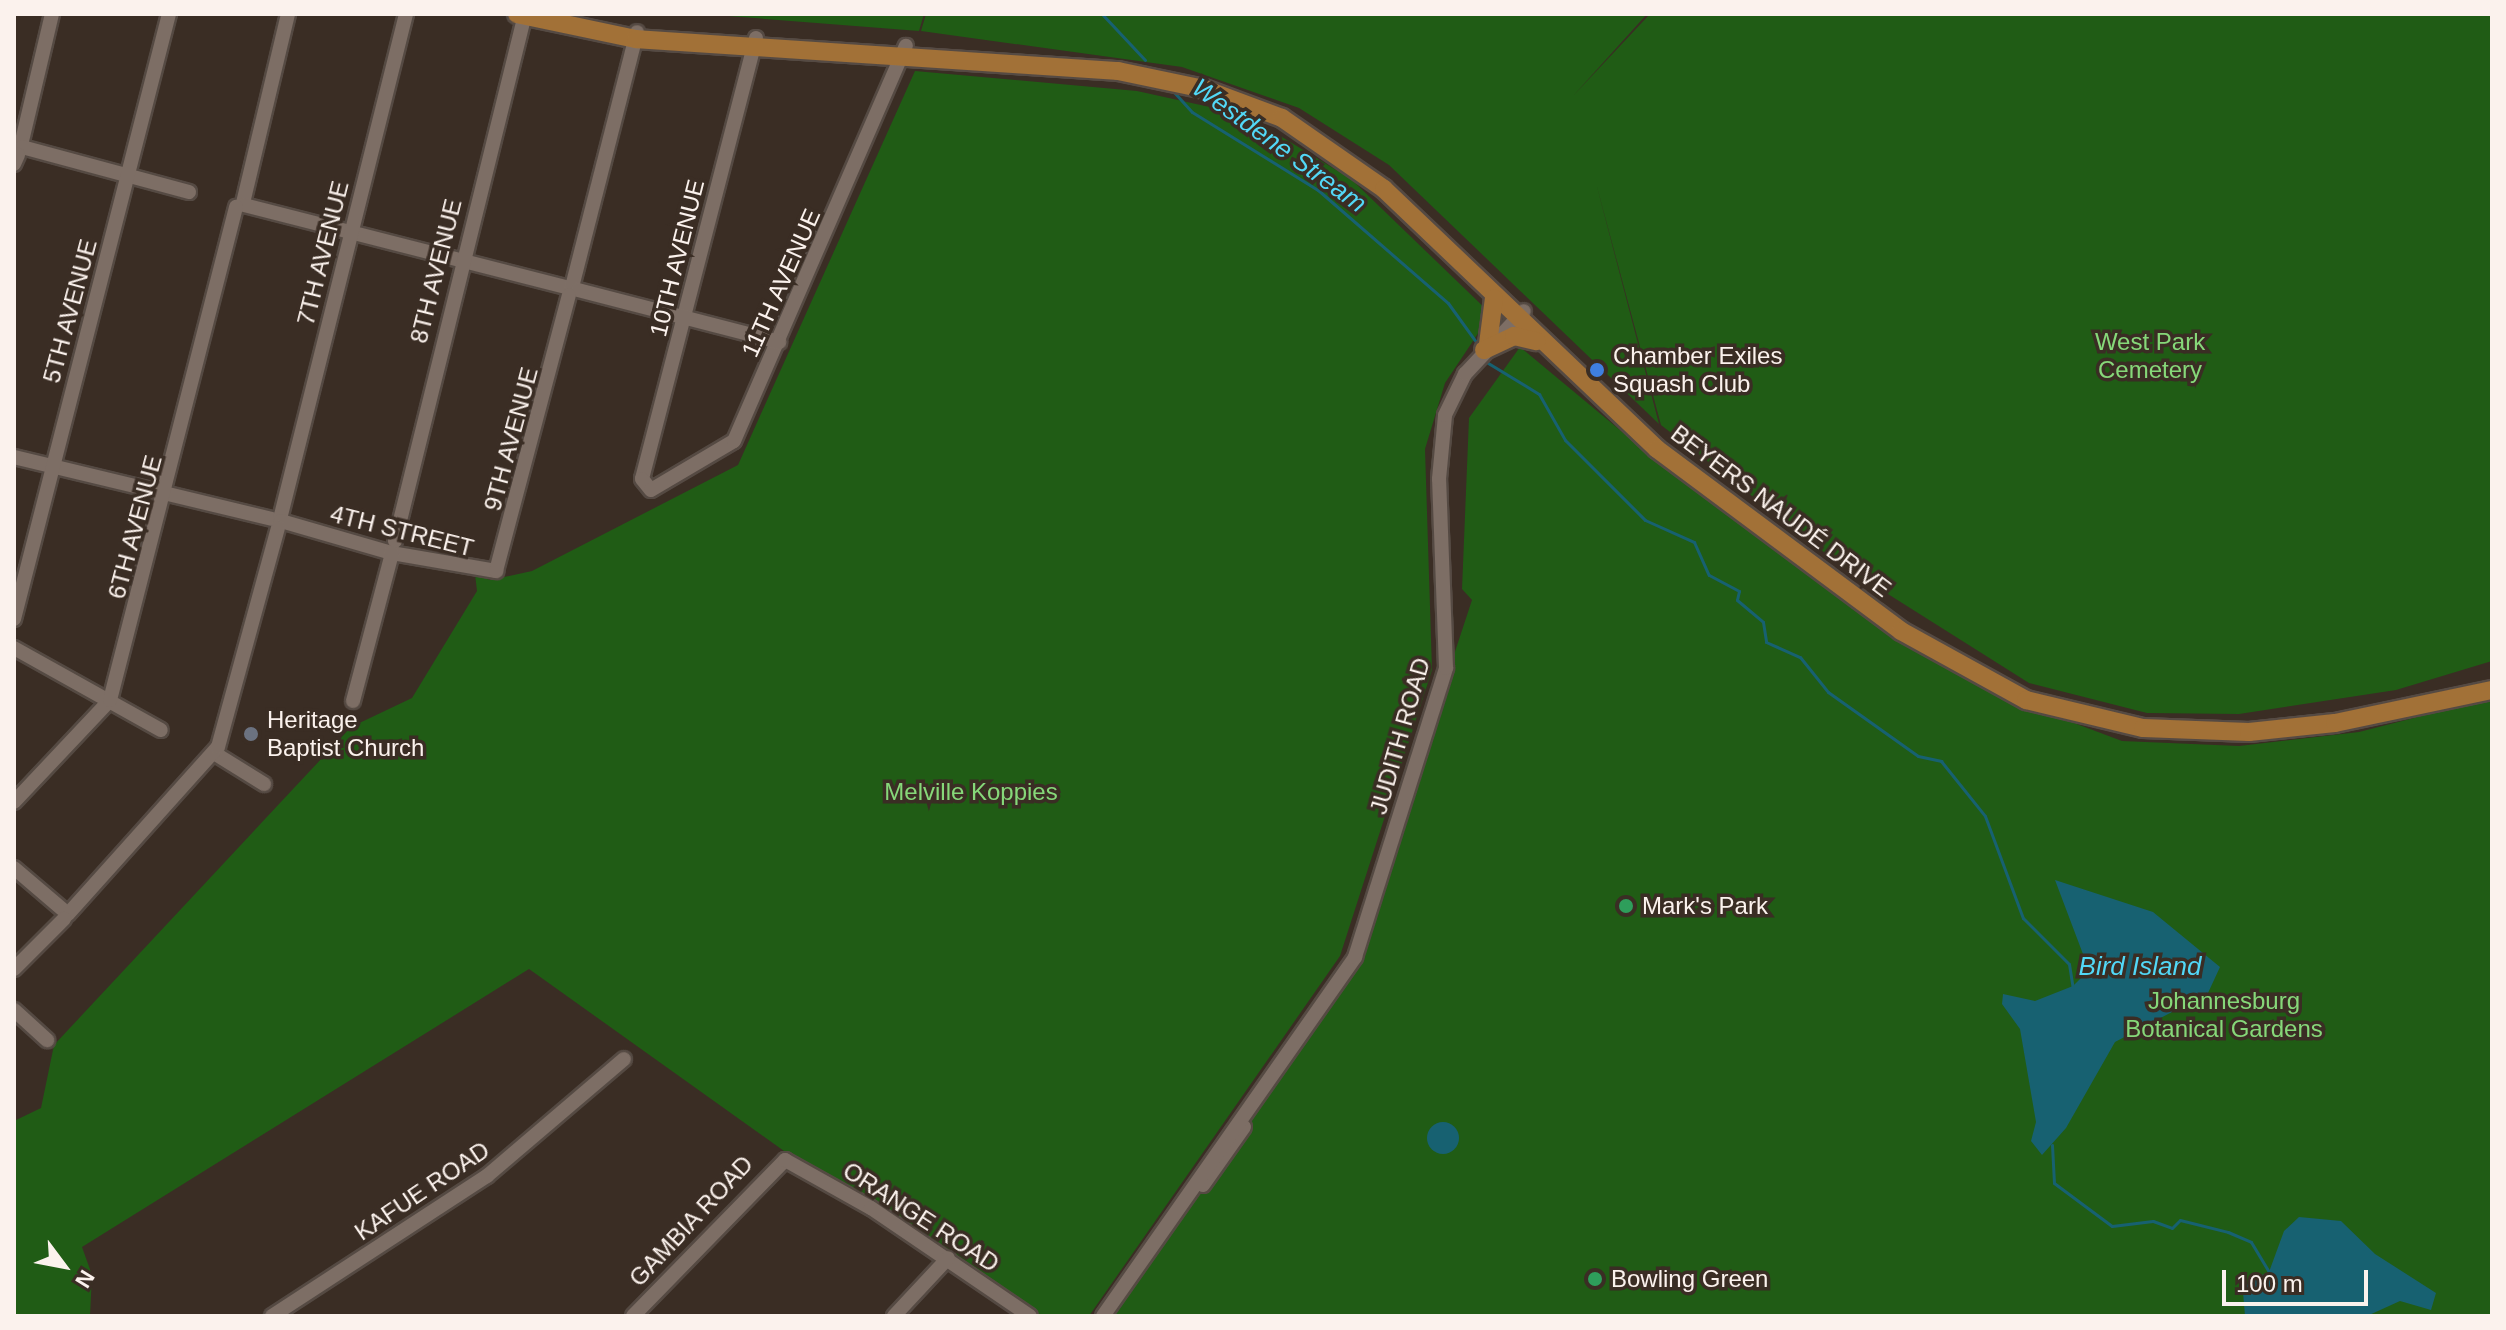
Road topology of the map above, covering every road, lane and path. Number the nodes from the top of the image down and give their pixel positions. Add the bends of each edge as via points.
1 (52, 14) edge
2 (169, 14) edge
3 (288, 14) edge
4 (406, 14) edge
5 (527, 15) edge
6 (637, 36) junction
7 (754, 42) junction
8 (905, 51) junction
9 (17, 151) edge
10 (128, 178) junction
11 (189, 192) dead end
12 (240, 206) junction
13 (350, 234) junction
14 (460, 262) junction
15 (573, 292) junction
16 (1494, 298) junction
17 (1520, 315) junction
18 (685, 319) junction
19 (779, 342) junction
20 (1539, 342) junction
21 (1486, 347) junction
22 (14, 457) edge
23 (53, 466) junction
24 (647, 488) joint
25 (166, 495) junction
26 (276, 523) junction
27 (394, 547) junction
28 (493, 573) joint
29 (14, 619) edge
30 (14, 648) edge
31 (2492, 678) edge
32 (2492, 690) edge
33 (110, 700) junction
34 (353, 701) dead end
35 (161, 730) dead end
36 (214, 753) junction
37 (264, 784) dead end
38 (14, 802) edge
39 (14, 868) edge
40 (60, 912) junction
41 (14, 969) edge
42 (14, 1010) edge
43 (47, 1040) dead end
44 (624, 1059) dead end
45 (785, 1160) joint
46 (948, 1258) junction
47 (272, 1316) edge
48 (633, 1316) edge
49 (894, 1316) edge
50 (1030, 1316) edge
51 (1103, 1316) edge

1 - 9 street
2 - 10 street, 5TH AVENUE
3 - 12 street, 6TH AVENUE
4 - 13 street, 7TH AVENUE
5 - 6 main road
5 - 14 street, 8TH AVENUE
6 - 7 main road
6 - 15 street, 9TH AVENUE
7 - 8 main road
7 - 18 street, 10TH AVENUE
8 - 16 main road, BEYERS NAUDÉ DRIVE via 1118,71 1259,108 1368,175
8 - 17 main road, BEYERS NAUDÉ DRIVE via 1142,67 1280,106 1383,174
8 - 19 street, 11TH AVENUE
9 - 10 street
10 - 11 street
10 - 23 street, 5TH AVENUE
12 - 13 street
12 - 25 street, 6TH AVENUE
13 - 14 street
13 - 26 street, 7TH AVENUE
14 - 15 street
14 - 27 street, 8TH AVENUE
15 - 18 street
15 - 28 street, 9TH AVENUE
16 - 17 main road, BEYERS NAUDÉ DRIVE
16 - 21 main road
17 - 20 main road, BEYERS NAUDÉ DRIVE
17 - 21 street, JUDITH ROAD
17 - 31 main road, BEYERS NAUDÉ DRIVE via 1714,482 1949,651 2026,690 2144,719 2211,724 2319,717
18 - 19 street
18 - 24 street, 10TH AVENUE via 642,479
19 - 24 street, 11TH AVENUE via 727,450 654,491
20 - 21 main road via 1514,336
20 - 32 main road, BEYERS NAUDÉ DRIVE via 1612,412 1760,528 1936,654 2026,700 2143,728 2249,732 2335,723
21 - 51 street, JUDITH ROAD via 1456,390 1440,443 1445,676 1357,952 1231,1148
22 - 23 street, 4TH STREET
23 - 25 street, 4TH STREET
23 - 29 street, 5TH AVENUE
25 - 26 street, 4TH STREET
25 - 33 street, 6TH AVENUE
26 - 27 street, 4TH STREET
26 - 36 street, 7TH AVENUE
27 - 28 street, 4TH STREET
27 - 34 street, 8TH AVENUE
30 - 33 street
33 - 35 street
33 - 38 street, 6TH AVENUE
36 - 37 street
36 - 40 street, 7TH AVENUE
39 - 40 street
40 - 41 street, 7TH AVENUE
42 - 43 street
44 - 47 street, KAFUE ROAD via 464,1194
45 - 46 street, ORANGE ROAD
45 - 48 street, GAMBIA ROAD
46 - 49 street
46 - 50 street, ORANGE ROAD

